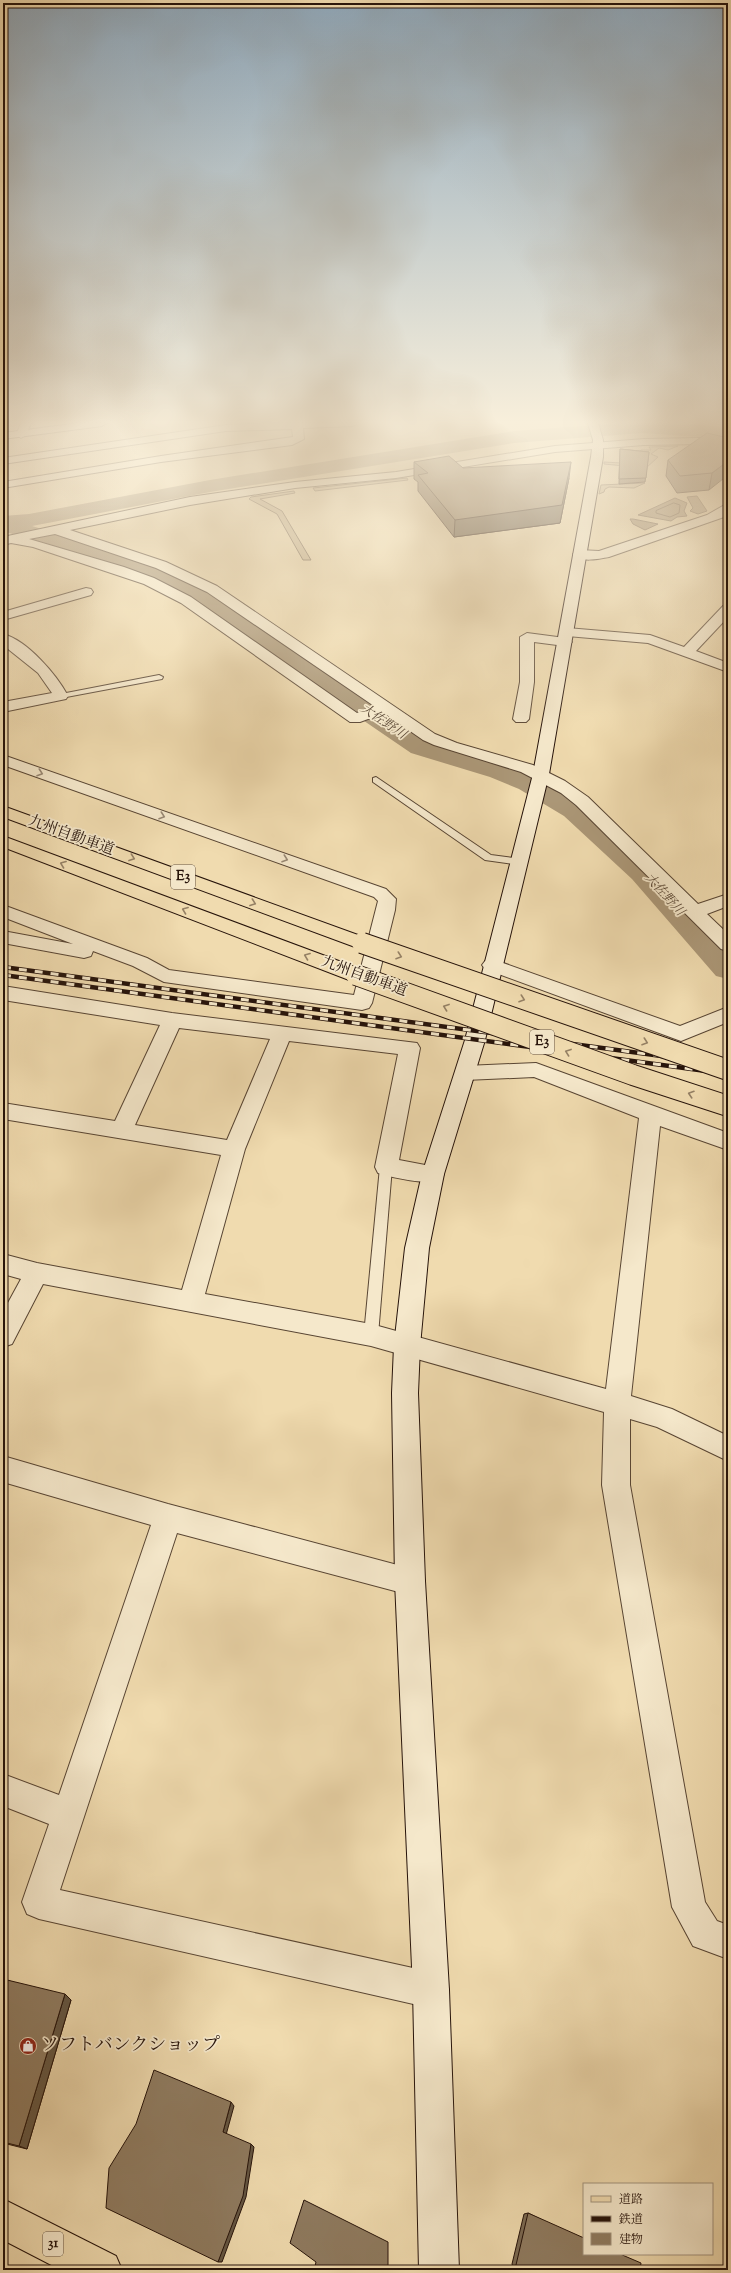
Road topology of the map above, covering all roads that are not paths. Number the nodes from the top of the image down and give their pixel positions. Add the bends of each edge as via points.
1 (55, 529) edge
2 (584, 529) edge
3 (678, 529) edge
4 (51, 530) junction
5 (9, 539) edge
6 (579, 554) junction
7 (86, 592) dead end
8 (728, 609) edge
9 (3, 616) edge
10 (566, 637) junction
11 (3, 638) edge
12 (686, 653) junction
13 (728, 668) edge
14 (159, 677) dead end
15 (61, 696) junction
16 (3, 706) edge
17 (386, 707) junction
18 (521, 719) dead end
19 (3, 760) edge
20 (541, 774) junction
21 (376, 780) dead end
22 (3, 811) edge
23 (3, 841) edge
24 (520, 862) junction
25 (728, 900) edge
26 (3, 911) edge
27 (694, 912) junction
28 (3, 937) edge
29 (728, 945) edge
30 (116, 953) junction
31 (492, 965) junction
32 (3, 993) edge
33 (728, 1014) edge
34 (172, 1020) junction
35 (282, 1034) junction
36 (728, 1070) edge
37 (465, 1073) junction
38 (728, 1106) edge
39 (3, 1111) edge
40 (650, 1114) junction
41 (122, 1130) junction
42 (728, 1142) edge
43 (234, 1149) junction
44 (386, 1167) junction
45 (433, 1174) junction
46 (3, 1264) edge
47 (37, 1272) junction
48 (191, 1300) junction
49 (371, 1335) junction
50 (3, 1336) edge
51 (407, 1346) junction
52 (617, 1403) junction
53 (728, 1448) edge
54 (3, 1469) edge
55 (168, 1517) junction
56 (410, 1581) junction
57 (3, 1790) edge
58 (68, 1815) junction
59 (728, 1942) edge
60 (431, 1990) junction
61 (3, 2219) edge
62 (102, 2270) edge
63 (439, 2270) edge

1 - 4 street
2 - 6 street
3 - 6 street via 597,556
4 - 5 street
4 - 17 street via 160,565 212,589
5 - 17 street via 35,544 149,581 186,600 355,719
6 - 10 street
7 - 9 street
8 - 12 street
10 - 12 street via 650,639
10 - 18 street via 527,637 527,682
10 - 20 street
11 - 15 street via 23,650 51,677
12 - 13 street
14 - 15 lane
15 - 16 street
17 - 20 street via 441,743 517,764
19 -> 30 street via 380,893 387,899 362,1002 164,976 140,962
20 - 24 street
20 - 27 street via 565,787 582,801
21 - 24 lane via 488,858
22 -> 36 main road, 九州自動車道 / E3, bridge via 362,943
38 -> 23 main road, 九州自動車道 / E3, bridge via 633,1075 356,975
24 - 31 street
25 - 27 street
26 - 30 street
27 - 29 street
28 - 30 street via 104,956
31 - 33 street via 681,1034
31 - 37 street
32 - 34 street
34 - 35 street
34 - 41 street
35 - 43 street
35 - 44 street via 410,1048
37 - 40 street via 536,1070
37 - 45 street
39 - 41 street
40 - 42 street
40 - 52 street
41 - 43 street
43 - 48 street
44 - 45 street
44 - 49 lane
45 - 51 street via 417,1248
46 - 47 street
47 - 48 street
47 - 50 street
48 - 49 street
49 - 51 street
51 - 52 street
51 - 56 street via 405,1393
52 - 53 street via 663,1417
52 - 59 street via 616,1485 689,1908 705,1934
54 - 55 street
55 - 56 street
55 - 58 street
56 - 60 street
57 - 58 street
58 - 60 street via 39,1902
60 - 63 street
61 - 62 main road, 31

